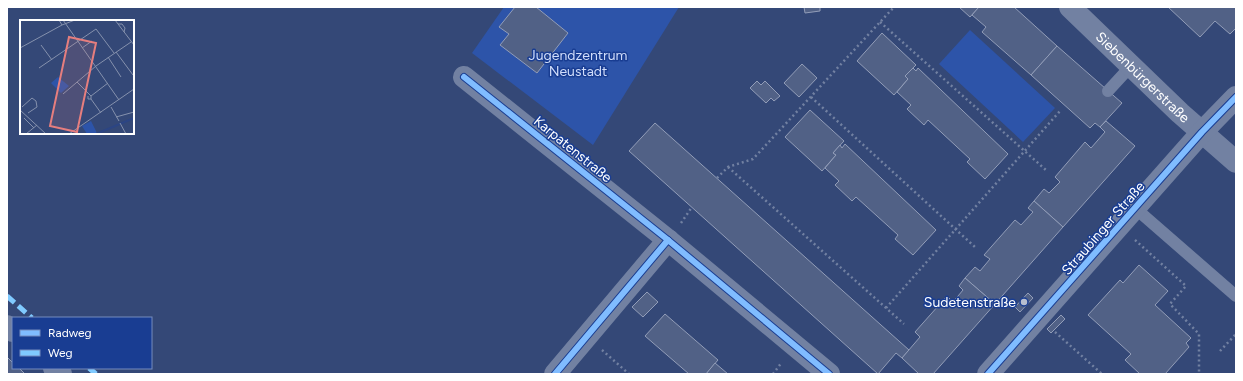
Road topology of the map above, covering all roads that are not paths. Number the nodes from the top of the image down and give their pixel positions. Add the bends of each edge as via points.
1 (1070, 7) edge
2 (1132, 66) junction
3 (464, 77) dead end
4 (1108, 91) dead end
5 (1236, 97) edge
6 (1202, 132) junction
7 (1236, 162) edge
8 (1135, 208) junction
9 (668, 240) junction
10 (1236, 296) edge
11 (555, 374) edge
12 (829, 374) edge
13 (988, 374) edge

1 - 2 street, Siebenbürgerstraße
2 - 4 lane
2 - 6 street, Siebenbürgerstraße
3 - 9 street, Karpatenstraße
5 - 6 street, Straubinger Straße
6 - 7 street, Siebenbürgerstraße
6 - 8 street, Straubinger Straße
8 - 10 lane
8 - 13 street, Straubinger Straße
9 - 11 street
9 - 12 street, Karpatenstraße

